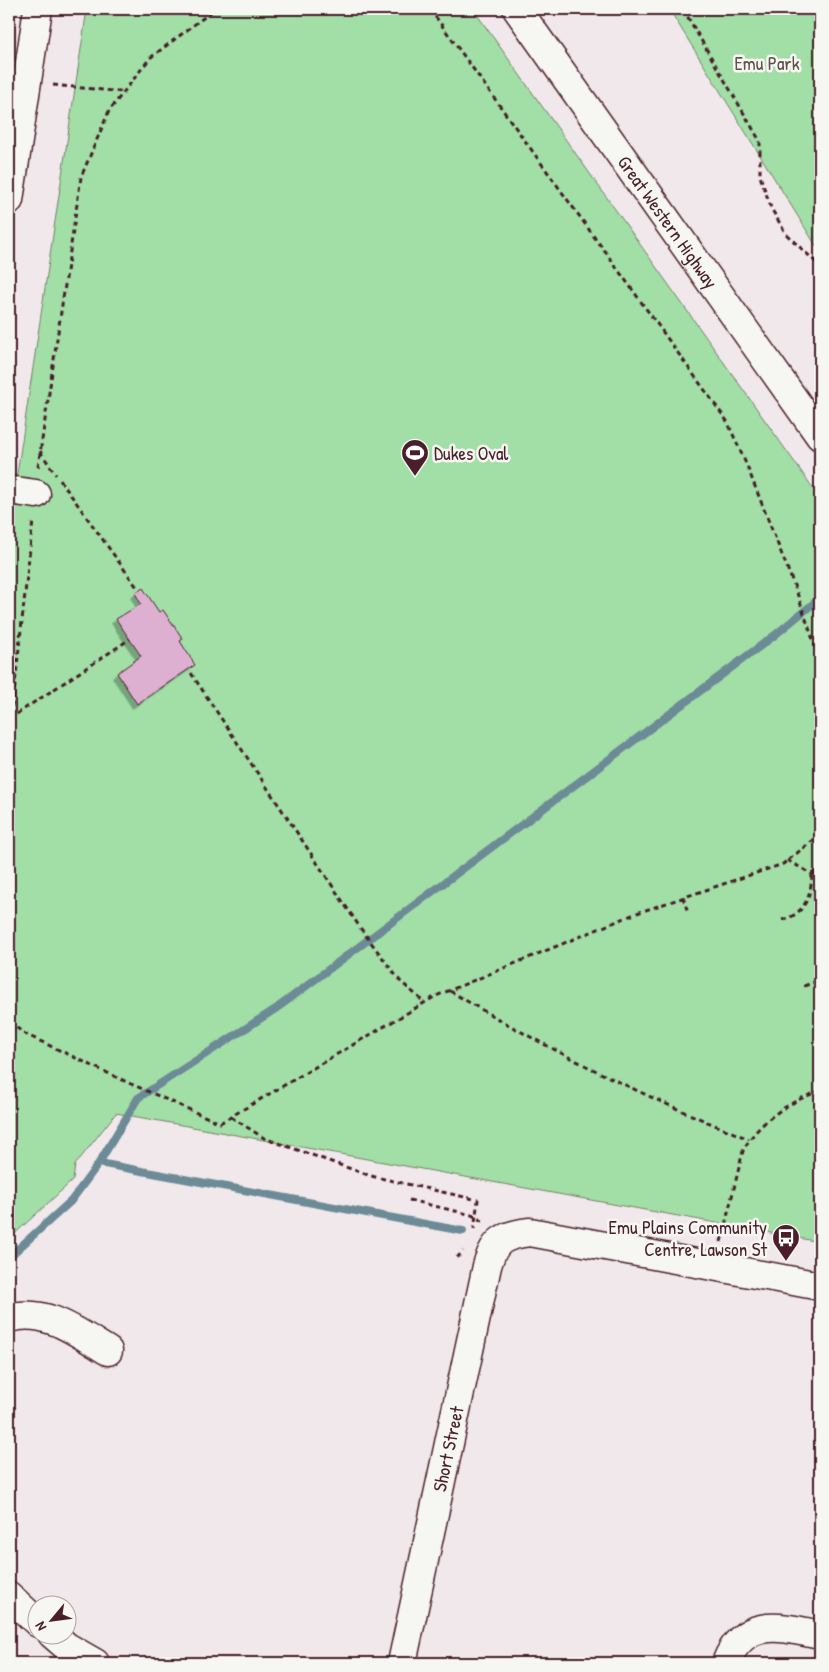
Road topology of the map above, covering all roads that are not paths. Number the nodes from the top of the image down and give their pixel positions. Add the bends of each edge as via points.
1 (38, 9) edge
2 (517, 9) edge
3 (15, 109) edge
4 (9, 200) edge
5 (820, 436) edge
6 (9, 490) edge
7 (36, 494) road end
8 (820, 1286) edge
9 (9, 1318) edge
10 (108, 1351) dead end
11 (9, 1596) edge
12 (28, 1614) edge
13 (820, 1635) edge
14 (66, 1644) edge
15 (94, 1663) edge
16 (402, 1663) edge
17 (726, 1663) edge

1 - 3 main road
2 - 5 main road, Great Western Highway
3 - 4 main road
6 - 7 main road
8 - 16 main road, Short Street via 530,1232 502,1240 491,1250 487,1266
9 - 10 main road via 31,1316 53,1320
11 - 12 main road
13 - 17 main road via 783,1628 760,1628 736,1644
14 - 15 main road

